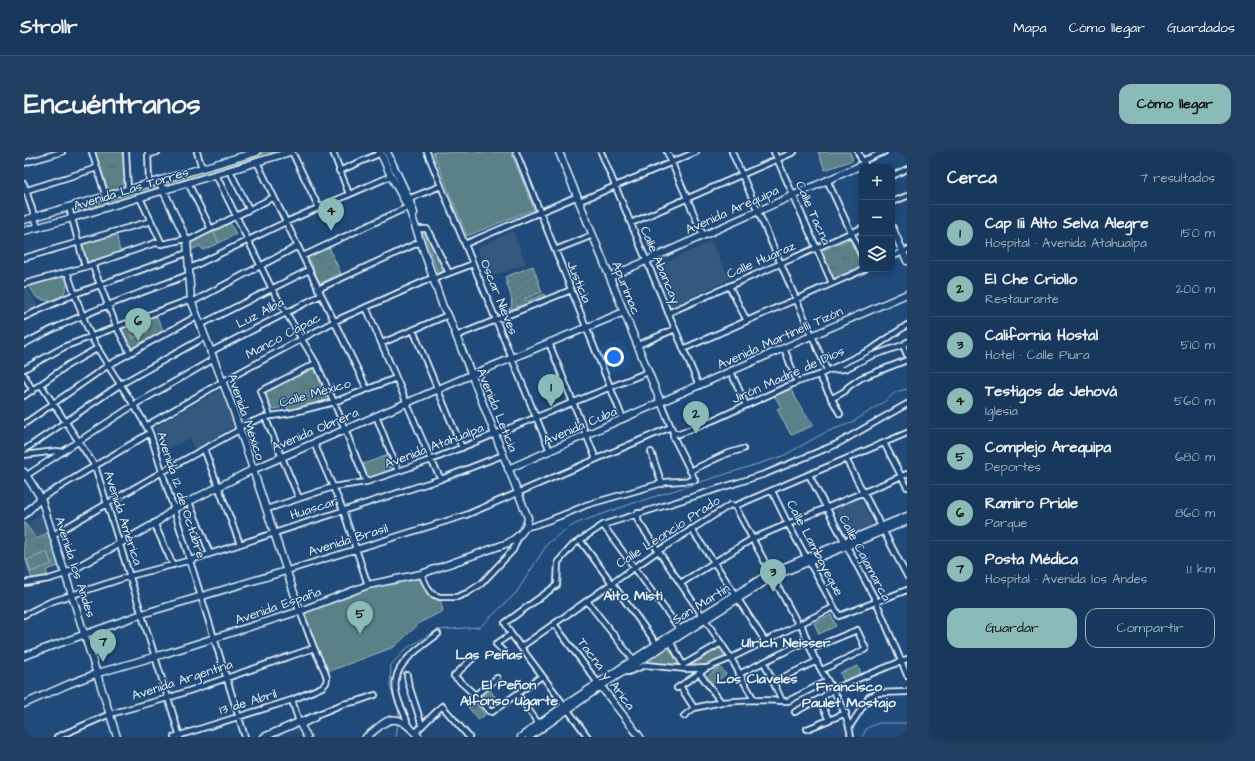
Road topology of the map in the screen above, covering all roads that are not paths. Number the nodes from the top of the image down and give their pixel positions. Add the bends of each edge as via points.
1 (62, 152) edge
2 (92, 152) edge
3 (126, 152) edge
4 (157, 152) edge
5 (197, 152) edge
6 (257, 152) edge
7 (291, 152) edge
8 (333, 152) edge
9 (382, 152) edge
10 (427, 152) edge
11 (516, 152) edge
12 (559, 152) edge
13 (601, 152) edge
14 (667, 152) edge
15 (696, 152) edge
16 (732, 152) edge
17 (774, 152) edge
18 (794, 152) edge
19 (858, 152) edge
20 (884, 152) edge
21 (148, 153) edge
22 (777, 159) junction
23 (257, 162) junction
24 (672, 162) junction
25 (24, 163) edge
26 (864, 164) edge
27 (859, 166) edge
28 (97, 168) junction
29 (202, 168) junction
30 (907, 169) edge
31 (230, 171) junction
32 (340, 171) junction
33 (216, 175) junction
34 (742, 175) junction
35 (895, 175) edge
36 (391, 176) junction
37 (827, 180) junction
38 (159, 181) junction
39 (188, 183) junction
40 (24, 184) edge
41 (149, 184) junction
42 (441, 186) junction
43 (615, 186) junction
44 (25, 190) edge
45 (128, 190) junction
46 (163, 190) junction
47 (349, 194) junction
48 (793, 195) junction
49 (106, 197) junction
50 (274, 197) junction
51 (907, 197) edge
52 (140, 198) junction
53 (579, 199) junction
54 (687, 199) junction
55 (407, 200) junction
56 (895, 201) edge
57 (410, 206) junction
58 (69, 207) junction
59 (318, 208) junction
60 (249, 209) junction
61 (758, 211) junction
62 (540, 212) junction
63 (236, 216) junction
64 (34, 217) junction
65 (72, 218) junction
66 (24, 220) edge
67 (151, 220) junction
68 (286, 222) junction
69 (631, 224) junction
70 (38, 228) junction
71 (419, 228) junction
72 (211, 229) junction
73 (859, 229) edge
74 (24, 231) edge
75 (851, 233) junction
76 (895, 233) edge
77 (593, 235) junction
78 (703, 235) junction
79 (186, 240) junction
80 (248, 241) junction
81 (78, 242) junction
82 (420, 242) junction
83 (162, 244) junction
84 (465, 244) junction
85 (298, 246) junction
86 (816, 248) junction
87 (555, 250) junction
88 (859, 250) edge
89 (905, 251) edge
90 (187, 253) junction
91 (302, 256) junction
92 (895, 256) edge
93 (24, 258) edge
94 (646, 260) junction
95 (907, 261) edge
96 (781, 263) junction
97 (92, 264) junction
98 (473, 264) junction
99 (261, 265) junction
100 (85, 267) junction
101 (309, 270) junction
102 (67, 272) junction
103 (188, 272) junction
104 (859, 272) edge
105 (449, 273) junction
106 (610, 277) junction
107 (434, 278) junction
108 (24, 284) edge
109 (832, 284) junction
110 (99, 285) junction
111 (730, 286) junction
112 (272, 289) junction
113 (318, 289) junction
114 (571, 290) junction
115 (75, 294) junction
116 (907, 294) edge
117 (321, 295) junction
118 (796, 299) junction
119 (191, 300) junction
120 (108, 306) junction
121 (366, 307) junction
122 (446, 312) junction
123 (624, 312) junction
124 (668, 312) junction
125 (286, 313) junction
126 (83, 316) junction
127 (197, 316) junction
128 (24, 317) edge
129 (496, 320) junction
130 (334, 321) junction
131 (747, 321) junction
132 (200, 325) junction
133 (907, 326) edge
134 (117, 328) junction
135 (586, 328) junction
136 (675, 329) junction
137 (413, 330) junction
138 (456, 336) junction
139 (812, 336) junction
140 (92, 337) junction
141 (205, 337) junction
142 (301, 339) junction
143 (382, 343) junction
144 (549, 343) junction
145 (24, 344) edge
146 (905, 344) edge
147 (638, 345) junction
148 (98, 348) junction
149 (784, 348) junction
150 (683, 349) junction
151 (210, 352) junction
152 (130, 353) junction
153 (907, 355) edge
154 (214, 359) junction
155 (512, 359) junction
156 (907, 360) edge
157 (316, 363) junction
158 (108, 366) junction
159 (24, 369) edge
160 (827, 370) junction
161 (648, 372) junction
162 (731, 372) junction
163 (24, 375) edge
164 (472, 375) junction
165 (819, 375) junction
166 (396, 378) junction
167 (222, 382) junction
168 (797, 382) junction
169 (121, 384) junction
170 (42, 385) junction
171 (699, 386) junction
172 (610, 387) junction
173 (367, 389) junction
174 (438, 390) junction
175 (32, 391) junction
176 (24, 396) edge
177 (831, 399) junction
178 (334, 402) junction
179 (573, 402) junction
180 (407, 403) junction
181 (661, 403) junction
182 (54, 404) junction
183 (907, 404) edge
184 (134, 405) junction
185 (746, 405) junction
186 (840, 414) dead end
187 (376, 416) junction
188 (268, 417) junction
189 (536, 418) junction
190 (623, 420) junction
191 (66, 422) junction
192 (24, 424) edge
193 (146, 426) junction
194 (671, 427) junction
195 (239, 429) junction
196 (345, 429) junction
197 (673, 432) junction
198 (150, 433) junction
199 (907, 433) edge
200 (495, 434) junction
201 (586, 435) junction
202 (79, 442) junction
203 (314, 443) junction
204 (884, 443) junction
205 (462, 448) junction
206 (204, 449) junction
207 (743, 449) dead end
208 (24, 450) edge
209 (550, 451) junction
210 (64, 452) junction
211 (651, 452) dead end
212 (24, 455) edge
213 (503, 455) junction
214 (282, 456) junction
215 (596, 459) junction
216 (846, 459) junction
217 (431, 460) junction
218 (95, 466) junction
219 (508, 469) junction
220 (252, 470) junction
221 (398, 471) junction
222 (690, 471) junction
223 (162, 472) junction
224 (907, 474) edge
225 (25, 475) edge
226 (809, 475) junction
227 (901, 476) junction
228 (441, 479) junction
229 (366, 482) junction
230 (662, 484) junction
231 (218, 486) junction
232 (333, 487) junction
233 (907, 487) edge
234 (772, 490) junction
235 (864, 492) junction
236 (518, 493) junction
237 (41, 498) junction
238 (299, 498) junction
239 (189, 502) junction
240 (107, 504) junction
241 (734, 506) junction
242 (827, 508) junction
243 (174, 509) junction
244 (267, 509) junction
245 (343, 510) junction
246 (638, 513) junction
247 (24, 515) edge
248 (907, 516) edge
249 (528, 518) joint
250 (903, 521) edge
251 (154, 523) junction
252 (788, 524) junction
253 (603, 525) junction
254 (526, 527) junction
255 (883, 528) junction
256 (690, 529) junction
257 (274, 533) junction
258 (52, 535) junction
259 (518, 536) junction
260 (752, 539) junction
261 (580, 540) junction
262 (119, 542) junction
263 (508, 543) junction
264 (240, 544) junction
265 (846, 544) junction
266 (356, 549) junction
267 (513, 550) junction
268 (658, 551) junction
269 (210, 554) junction
270 (808, 559) junction
271 (190, 560) junction
272 (714, 562) junction
273 (173, 565) junction
274 (634, 567) junction
275 (286, 571) junction
276 (65, 574) junction
277 (421, 574) junction
278 (771, 575) junction
279 (130, 576) junction
280 (907, 576) edge
281 (24, 583) edge
282 (611, 583) junction
283 (681, 583) junction
284 (368, 585) junction
285 (907, 590) edge
286 (72, 595) junction
287 (202, 596) junction
288 (737, 597) junction
289 (587, 601) junction
290 (876, 601) junction
291 (834, 607) junction
292 (300, 611) junction
293 (142, 614) junction
294 (24, 615) edge
295 (704, 618) junction
296 (554, 624) junction
297 (799, 624) junction
298 (682, 631) junction
299 (85, 634) junction
300 (438, 634) dead end
301 (511, 634) junction
302 (215, 638) junction
303 (765, 640) junction
304 (670, 641) junction
305 (807, 641) junction
306 (721, 643) junction
307 (658, 646) junction
308 (521, 647) junction
309 (314, 648) junction
310 (811, 649) junction
311 (504, 652) dead end
312 (24, 656) edge
313 (155, 656) junction
314 (473, 658) dead end
315 (731, 658) junction
316 (907, 658) edge
317 (817, 661) junction
318 (901, 661) junction
319 (635, 662) junction
320 (764, 662) junction
321 (707, 668) junction
322 (623, 670) junction
323 (822, 670) junction
324 (98, 673) junction
325 (700, 674) junction
326 (739, 674) junction
327 (407, 675) dead end
328 (907, 675) edge
329 (542, 676) junction
330 (226, 678) junction
331 (497, 678) dead end
332 (827, 680) junction
333 (773, 682) junction
334 (326, 683) joint
335 (600, 685) junction
336 (833, 689) junction
337 (907, 692) edge
338 (517, 694) junction
339 (375, 695) dead end
340 (475, 695) junction
341 (168, 698) junction
342 (819, 699) junction
343 (292, 700) junction
344 (754, 700) junction
345 (468, 701) dead end
346 (782, 701) junction
347 (721, 702) junction
348 (24, 704) edge
349 (565, 707) junction
350 (694, 708) junction
351 (795, 712) dead end
352 (846, 713) junction
353 (110, 714) junction
354 (239, 716) junction
355 (684, 716) dead end
356 (829, 720) junction
357 (300, 723) junction
358 (407, 724) junction
359 (422, 726) junction
360 (540, 726) junction
361 (850, 726) junction
362 (807, 729) dead end
363 (179, 736) edge
364 (417, 736) edge
365 (529, 736) edge
366 (58, 737) edge
367 (117, 737) edge
368 (174, 737) edge
369 (245, 737) edge
370 (264, 737) edge
371 (273, 737) edge
372 (307, 737) edge
373 (366, 737) edge
374 (469, 737) edge
375 (521, 737) edge
376 (588, 737) edge
377 (640, 737) edge
378 (851, 737) edge

1 - 25 street
2 - 28 street
3 - 45 street
4 - 21 street
5 - 29 street
6 - 29 street, Avenida Las Torres
7 - 23 street, Avenida Las Torres
7 - 59 street
8 - 32 street
9 - 32 street
9 - 36 street, Avenida Leticia
9 - 55 street, Avenida Leticia
10 - 42 street, Oscar Nieves
11 - 62 street, Justicia
12 - 53 street, Apurímac
13 - 43 street, Calle Abancay
14 - 24 street
15 - 24 street
16 - 34 street
17 - 22 street, Calle Tacna
18 - 22 street
19 - 26 street
20 - 26 street
21 - 41 street
22 - 34 street
22 - 48 street, Calle Tacna
23 - 31 street, Avenida Las Torres
23 - 50 street
24 - 43 street
24 - 54 street
27 - 37 street, Avenida Arequipa
28 - 44 street
28 - 49 street
29 - 38 street, Avenida Las Torres
30 - 35 street
31 - 33 street, Avenida Las Torres
31 - 60 street
32 - 47 street
33 - 39 street, Avenida Las Torres
33 - 63 street
34 - 54 street
34 - 61 street
36 - 47 street
36 - 55 street, Avenida Leticia
37 - 48 street, Avenida Arequipa
37 - 75 street
38 - 41 street, Avenida Las Torres
38 - 46 street, Avenida México
39 - 46 street, Avenida Las Torres
39 - 72 street
40 - 44 street
41 - 45 street, Avenida Las Torres
42 - 55 street
42 - 84 street, Oscar Nieves
43 - 53 street
43 - 69 street, Calle Abancay
44 - 64 street
45 - 49 street, Avenida Las Torres
46 - 52 street, Avenida Las Torres
46 - 79 street, Avenida México
47 - 59 street
48 - 61 street, Avenida Arequipa
48 - 86 street, Calle Tacna
49 - 58 street, Avenida Las Torres
50 - 60 street
50 - 68 street
51 - 56 street
52 - 65 street, Avenida Las Torres
52 - 67 street
53 - 62 street
53 - 77 street, Apurímac
54 - 69 street
54 - 78 street
55 - 57 street, Avenida Leticia
57 - 71 street, Avenida Leticia
57 - 82 street, Avenida Leticia
57 - 91 street
58 - 64 street, Avenida Las Torres
58 - 65 street
59 - 68 street
60 - 63 street
61 - 78 street, Avenida Arequipa
61 - 96 street
62 - 84 street
62 - 87 street, Justicia
63 - 72 street
63 - 80 street
64 - 66 street, Avenida Las Torres
64 - 70 street
65 - 70 street, Avenida Las Torres
65 - 81 street
67 - 81 street
67 - 83 street
68 - 80 street
68 - 85 street
69 - 94 street, Calle Abancay
70 - 74 street, Avenida Las Torres
71 - 105 street via 427,229
71 - 107 street, Avenida Leticia
72 - 79 street
73 - 75 street, Calle Huaraz
75 - 86 street, Calle Huaraz
75 - 88 street
76 - 89 street
77 - 87 street
77 - 106 street, Apurímac
78 - 94 street, Avenida Arequipa
79 - 83 street
79 - 90 street, Avenida México
80 - 99 street
80 - 103 street
81 - 93 street
81 - 100 street
82 - 107 street, Avenida Leticia
82 - 113 street
83 - 97 street via 155,243
84 - 98 street, Oscar Nieves
85 - 91 street
85 - 99 street
86 - 96 street, Calle Huaraz
86 - 109 street, Calle Tacna
87 - 114 street, Justicia
89 - 92 street
89 - 95 street
90 - 103 street, Avenida México
90 - 110 street
91 - 101 street
94 - 106 street, Avenida Arequipa
94 - 124 street, Calle Abancay
96 - 111 street, Calle Huaraz
96 - 118 street
97 - 100 street
97 - 110 street
98 - 105 street, Manco Cápac
98 - 129 street, Oscar Nieves
99 - 112 street
99 - 119 street via 196,300
100 - 102 street
101 - 112 street
101 - 113 street
102 - 108 street
102 - 115 street, Avenida 12 de Octubre
103 - 119 street, Avenida México
103 - 120 street
104 - 109 street
105 - 107 street, Manco Cápac
106 - 123 street, Apurímac
107 - 121 street, Manco Cápac
107 - 122 street, Avenida Leticia
109 - 118 street
110 - 115 street
110 - 120 street
111 - 124 street, Calle Huaraz
111 - 131 street
112 - 125 street
112 - 132 street
113 - 117 street
114 - 129 street
114 - 135 street, Justicia
115 - 126 street, Avenida 12 de Octubre
115 - 128 street
116 - 139 street, Avenida Martinelli Tizón
117 - 125 street, Luz Alba
117 - 130 street
118 - 131 street
118 - 139 street
119 - 127 street, Avenida México
119 - 134 street
120 - 126 street
120 - 134 street
121 - 130 street, Manco Cápac
121 - 143 street
122 - 137 street
122 - 138 street, Avenida Leticia
123 - 135 street, Avenida Obrera
123 - 147 street, Apurímac
124 - 136 street, Calle Abancay
125 - 142 street
125 - 151 street, Luz Alba
126 - 140 street, Avenida 12 de Octubre
126 - 145 street
127 - 132 street, Avenida México
127 - 152 street
129 - 138 street
129 - 155 street, Oscar Nieves
130 - 142 street, Manco Cápac
130 - 173 street
131 - 150 street
132 - 141 street, Avenida México
133 - 160 street, Jirón Madre de Dios via 872,349
134 - 140 street
134 - 152 street
135 - 144 street, Avenida Obrera
135 - 172 street, Justicia
136 - 147 street
136 - 150 street, Calle Abancay
137 - 143 street
137 - 174 street
138 - 164 street, Avenida Leticia
139 - 149 street, Avenida Martinelli Tizón
139 - 160 street
140 - 148 street, Avenida 12 de Octubre
140 - 159 street via 66,346
141 - 151 street, Avenida México
141 - 169 street
142 - 157 street
142 - 167 street, Manco Cápac
143 - 166 street
144 - 155 street, Avenida Obrera
144 - 179 street
146 - 153 street
146 - 160 street via 845,369
147 - 161 street, Apurímac
148 - 158 street, Avenida 12 de Octubre
148 - 170 street via 68,365
149 - 162 street, Avenida Martinelli Tizón
149 - 168 street
150 - 171 street, Calle Abancay
151 - 154 street, Avenida México
152 - 158 street
154 - 167 street, Avenida México
154 - 184 street
155 - 164 street, Avenida Obrera
155 - 189 street, Oscar Nieves
156 - 177 street via 861,378
157 - 178 street
157 - 188 street via 261,391
158 - 169 street, Avenida 12 de Octubre
158 - 182 street
160 - 165 street, Jirón Madre de Dios
161 - 172 street, Avenida Atahualpa
161 - 181 street, Apurímac
162 - 171 street, Avenida Martinelli Tizón
162 - 185 street
163 - 175 street
164 - 174 street, Avenida Obrera
164 - 200 street, Avenida Leticia
165 - 168 street, Jirón Madre de Dios
165 - 177 street
166 - 173 street, Calle México
166 - 180 street
167 - 193 street, Manco Cápac
167 - 195 street, Avenida México
168 - 185 street, Jirón Madre de Dios
169 - 184 street, Avenida 12 de Octubre
169 - 191 street
170 - 175 street
170 - 182 street, Avenida América
171 - 181 street, Avenida Martinelli Tizón
172 - 179 street, Avenida Atahualpa
172 - 190 street, Justicia
173 - 178 street, Calle México
174 - 180 street, Avenida Obrera
174 - 205 street
175 - 176 street
177 - 186 street
178 - 188 street, Calle México via 291,414
178 - 196 street
179 - 189 street, Avenida Atahualpa
179 - 201 street
180 - 187 street, Avenida Obrera
180 - 217 street
181 - 190 street, Avenida Cuba
181 - 194 street, Apurímac
182 - 191 street, Avenida América
182 - 192 street
183 - 246 street via 837,444 765,474
184 - 193 street, Avenida 12 de Octubre
184 - 202 street
185 - 197 street, Jirón Madre de Dios via 679,434
187 - 196 street, Avenida Obrera
187 - 221 street
188 - 195 street, Calle México
188 - 214 street
189 - 200 street, Avenida Atahualpa
189 - 209 street, Oscar Nieves
190 - 201 street, Avenida Cuba
191 - 202 street, Avenida América
191 - 208 street
193 - 198 street, Avenida 12 de Octubre
194 - 197 street, Apurímac
194 - 215 street, Avenida Brasil
195 - 206 street, Calle México
195 - 220 street, Avenida México
196 - 203 street, Avenida Obrera
196 - 229 street
197 - 222 street, Apurímac
198 - 218 street
198 - 223 street, Avenida 12 de Octubre
199 - 204 street, Calle Leoncio Prado
200 - 205 street, Avenida Atahualpa
200 - 213 street, Avenida Leticia
201 - 209 street, Avenida Cuba
201 - 215 street
202 - 210 street
202 - 218 street, Avenida América
203 - 214 street, Avenida Obrera
203 - 232 street
204 - 216 street, Calle Leoncio Prado
204 - 227 street
205 - 217 street, Avenida Atahualpa
206 - 223 street, Calle México
206 - 231 street
207 - 222 street
209 - 219 street, Avenida Cuba
210 - 212 street
210 - 225 street
211 - 230 street
213 - 219 street, Avenida Leticia
213 - 228 street, Huascar
214 - 220 street, Avenida Obrera
214 - 238 street
215 - 236 street, Avenida Brasil
216 - 226 street, Calle Leoncio Prado
216 - 235 street
217 - 221 street, Avenida Atahualpa
217 - 228 street
218 - 237 street
218 - 240 street, Avenida América
219 - 236 street, Avenida Leticia
220 - 231 street, Avenida Obrera
220 - 244 street, Avenida México
221 - 229 street, Avenida Atahualpa
222 - 230 street via 695,480
223 - 240 street, Calle México
223 - 243 street, Avenida 12 de Octubre
224 - 227 street
225 - 237 street, Avenida los Andes
226 - 234 street, Calle Leoncio Prado
226 - 242 street, Calle Cajamarca
227 - 233 street
227 - 235 street
228 - 245 street, Huascar
229 - 232 street, Avenida Atahualpa
230 - 254 street via 586,505 530,528
231 - 239 street, Avenida Obrera
231 - 264 street
232 - 238 street, Avenida Atahualpa
232 - 245 street
234 - 241 street, Calle Leoncio Prado
234 - 252 street, Calle Lambayeque
235 - 242 street
235 - 255 street
236 - 249 street, Avenida Leticia
236 - 266 street, Avenida Brasil via 466,515
237 - 247 street
237 - 258 street, Avenida los Andes
238 - 244 street, Avenida Atahualpa
239 - 243 street, Avenida Obrera
239 - 269 street
240 - 258 street, Calle México
240 - 262 street, Avenida América
241 - 256 street, Calle Leoncio Prado via 730,505
241 - 260 street
242 - 252 street
242 - 265 street, Calle Cajamarca
243 - 251 street, Avenida Obrera
243 - 271 street, Avenida 12 de Octubre
244 - 257 street, Avenida México
245 - 257 street, Huascar
245 - 266 street
246 - 253 street
246 - 268 street via 638,521
248 - 250 street, San Martín
249 - 254 street, Avenida España
250 - 255 street, San Martín
251 - 262 street, Avenida Obrera
251 - 273 street
252 - 260 street
252 - 270 street, Calle Lambayeque
253 - 261 street
253 - 274 street
254 - 259 street, Avenida España
255 - 265 street, San Martín
255 - 280 street
256 - 268 street, Calle Leoncio Prado
256 - 272 street
257 - 264 street, Huascar
257 - 275 street, Avenida México
258 - 276 street, Avenida los Andes
259 - 263 street, Avenida España
259 - 267 street
260 - 272 street
260 - 278 street
261 - 282 street
261 - 301 street via 558,562 557,585 505,623
262 - 276 street, Avenida Obrera
262 - 279 street, Avenida América
263 - 267 street
263 - 277 street, Avenida España
264 - 269 street, Huascar
265 - 270 street, San Martín
265 - 290 street, Calle Cajamarca
266 - 275 street, Avenida Brasil
266 - 284 street
267 - 277 street via 474,589 458,597 440,597 432,594
268 - 274 street, Calle Leoncio Prado
268 - 283 street
269 - 271 street, Huascar
270 - 278 street, San Martín
270 - 291 street, Calle Lambayeque
271 - 273 street, Huascar
271 - 287 street, Avenida 12 de Octubre
272 - 283 street
272 - 288 street
273 - 279 street, Huascar
274 - 282 street, Calle Leoncio Prado
274 - 298 street
275 - 287 street, Avenida Brasil
275 - 292 street, Avenida México
276 - 281 street, Avenida Obrera
276 - 286 street, Avenida los Andes
277 - 284 street, Avenida España
278 - 288 street, San Martín
278 - 297 street
279 - 286 street, Avenida América
279 - 293 street, Avenida América
282 - 289 street, Calle Leoncio Prado
282 - 307 street
283 - 295 street
284 - 292 street, Avenida España
285 - 290 street
286 - 294 street, Avenida América
286 - 299 street, Avenida los Andes
287 - 293 street, Avenida Brasil
287 - 302 street, Avenida 12 de Octubre
288 - 295 street, San Martín
288 - 303 street
289 - 296 street, Calle Leoncio Prado
289 - 319 street
290 - 291 street, Calle Lambayeque via 839,616
290 - 318 street, Calle Cajamarca
291 - 297 street
292 - 302 street, Avenida España
292 - 309 street, Avenida México
293 - 299 street, Avenida Brasil
293 - 313 street, Avenida América
295 - 298 street, San Martín
295 - 306 street
296 - 308 street, Calle Leoncio Prado
296 - 335 street, Tacna y Arica
297 - 303 street
297 - 305 street
298 - 304 street, San Martín
298 - 307 street, San Martín
299 - 312 street, Avenida Brasil
299 - 324 street, Avenida los Andes
300 - 358 street via 406,660 398,671 396,687
301 - 308 street
301 - 311 street via 496,644
302 - 313 street, Avenida España
302 - 330 street, Avenida 12 de Octubre
303 - 315 street
304 - 306 street via 683,665
304 - 307 street, San Martín
305 - 310 street
305 - 320 street
306 - 315 street
307 - 319 street, San Martín
308 - 329 street
309 - 330 street, Avenida Argentina
309 - 334 street, Avenida México via 325,672
310 - 317 street
310 - 323 street via 857,630 866,649
313 - 324 street, Avenida España
313 - 341 street, Avenida América
314 - 340 street via 454,676
315 - 321 street
315 - 326 street
316 - 318 street
317 - 323 street
317 - 333 street
318 - 328 street, Calle Cajamarca
318 - 336 street
319 - 322 street, San Martín
320 - 326 street
320 - 333 street
321 - 322 street via 686,669 646,665 628,672
321 - 325 street
322 - 335 street, San Martín
323 - 332 street
324 - 348 street, Avenida España
324 - 353 street, Avenida los Andes
325 - 347 street
325 - 350 street via 679,688
326 - 344 street
327 - 359 street
329 - 338 street
329 - 349 street
330 - 341 street, Avenida Argentina
330 - 354 street, Avenida 12 de Octubre
331 - 340 street
332 - 336 street
332 - 346 street via 788,701
333 - 346 street
334 - 343 street, 13 de Abril via 318,690
335 - 349 street, San Martín
335 - 377 street, Tacna y Arica
336 - 342 street
336 - 352 street
337 - 361 street via 878,693 869,697
338 - 340 street via 492,712
338 - 360 street
339 - 357 street via 345,704
340 - 345 street
341 - 353 street, Avenida Argentina
341 - 363 street, Avenida América
342 - 351 street
342 - 356 street
343 - 354 street, 13 de Abril
343 - 357 street
344 - 346 street
344 - 347 street
347 - 350 street
349 - 360 street, San Martín
349 - 376 street
350 - 355 street
352 - 356 street
352 - 361 street
353 - 366 street, Avenida Argentina
353 - 367 street, Avenida los Andes
354 - 363 street, 13 de Abril
354 - 369 street, Avenida 12 de Octubre
356 - 362 street
357 - 370 street
357 - 371 street
357 - 372 street
358 - 364 street
358 - 373 street via 397,720 384,722
359 - 364 street
359 - 374 street via 442,706
360 - 365 street, San Martín
361 - 378 street
363 - 368 street, 13 de Abril
365 - 375 street, San Martín

